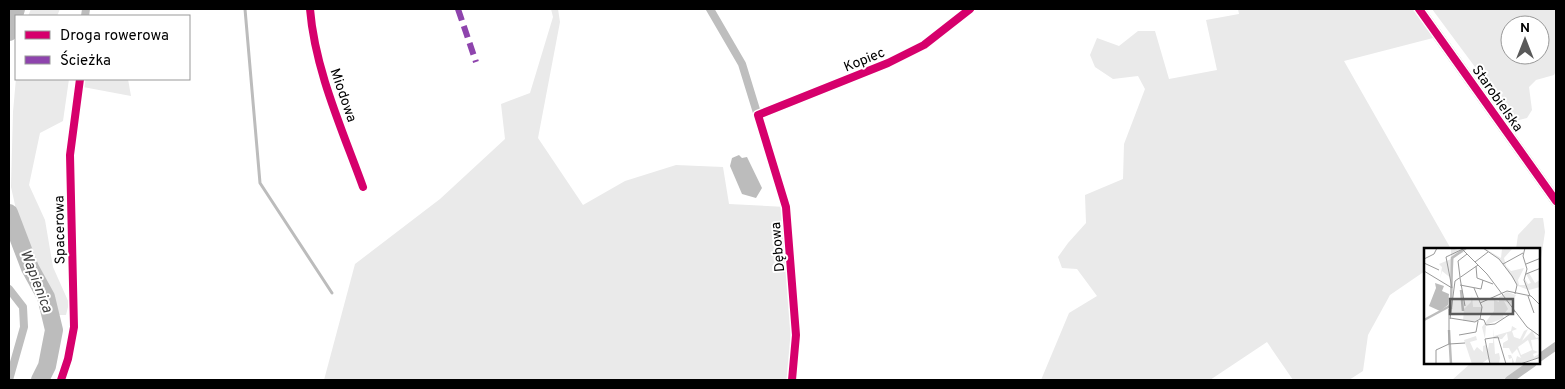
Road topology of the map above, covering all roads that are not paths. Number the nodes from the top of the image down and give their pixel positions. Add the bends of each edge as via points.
1 (310, 9) edge
2 (710, 9) edge
3 (970, 9) edge
4 (1419, 9) edge
5 (80, 80) edge
6 (758, 115) junction
7 (363, 187) dead end
8 (1556, 201) edge
9 (9, 289) edge
10 (1556, 346) edge
11 (1540, 357) edge
12 (1532, 364) edge
13 (10, 380) edge
14 (61, 380) edge
15 (792, 380) edge
16 (1509, 380) edge

1 - 7 street, Miodowa via 312,34 322,72
2 - 6 street, Dębowa via 742,64
3 - 6 street, Kopiec via 924,45 888,63
4 - 8 street, Starobielska
5 - 14 street, Spacerowa via 70,155 74,327
6 - 15 street, Dębowa via 786,207 796,335
9 - 13 street via 23,308 24,327
10 - 11 street
12 - 16 street

